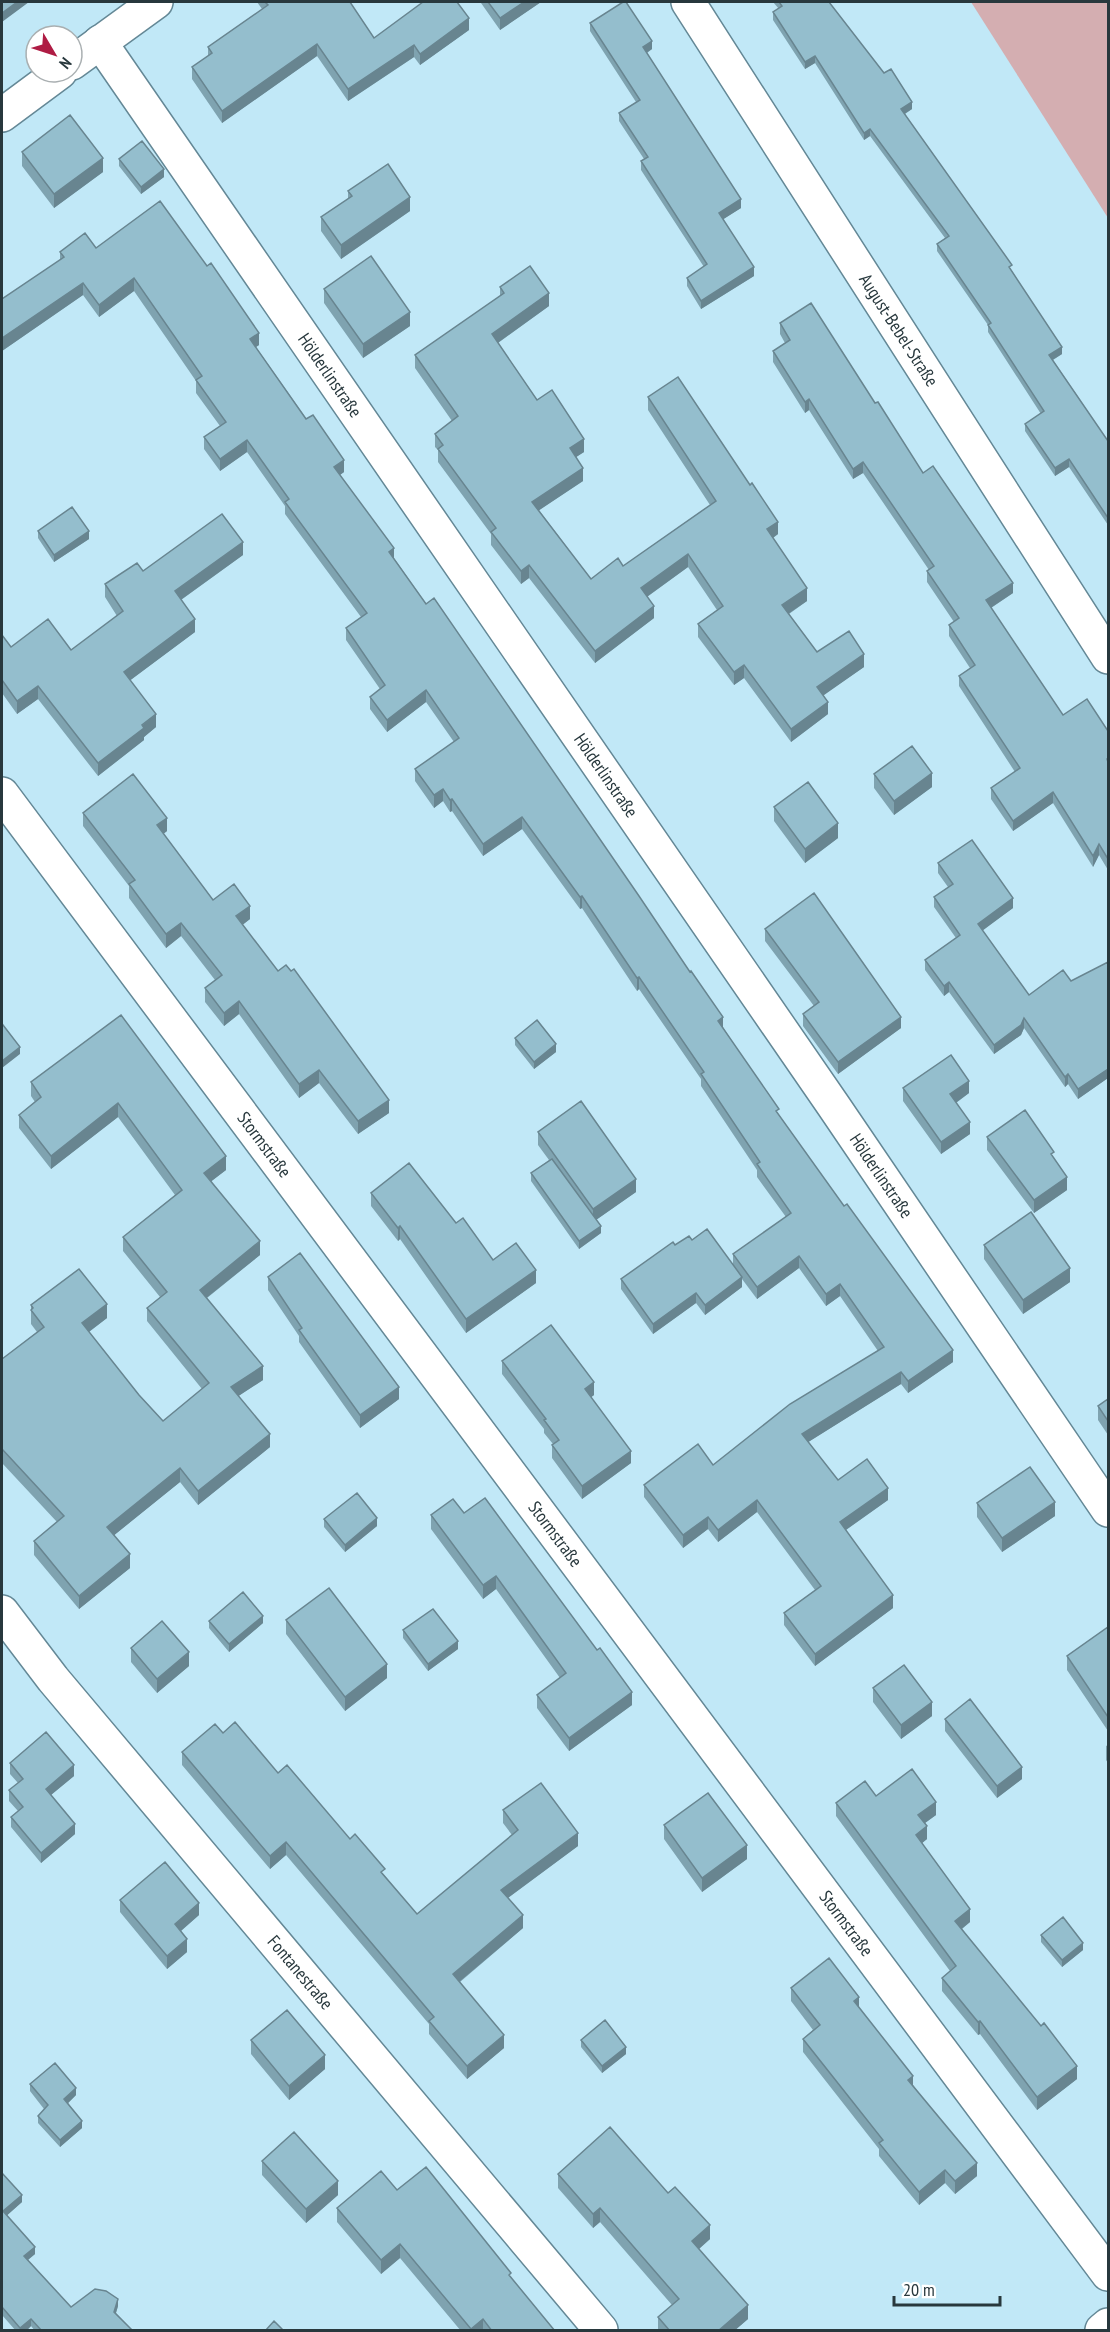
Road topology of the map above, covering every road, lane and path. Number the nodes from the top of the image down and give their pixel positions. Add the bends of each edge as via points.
1 (156, 2) edge
2 (688, 2) edge
3 (100, 42) junction
4 (84, 54) edge
5 (44, 84) edge
6 (2, 116) edge
7 (1108, 657) edge
8 (2, 794) edge
9 (1108, 1510) edge
10 (2, 1612) edge
11 (1108, 2274) edge
12 (1108, 2325) edge
13 (601, 2331) edge
14 (1102, 2331) edge

1 - 3 street
2 - 7 street, August-Bebel-Straße
3 - 4 street
3 - 9 street, Hölderlinstraße
5 - 6 street
8 - 11 street, Stormstraße
10 - 13 street, Fontanestraße via 53,1679
12 - 14 street

